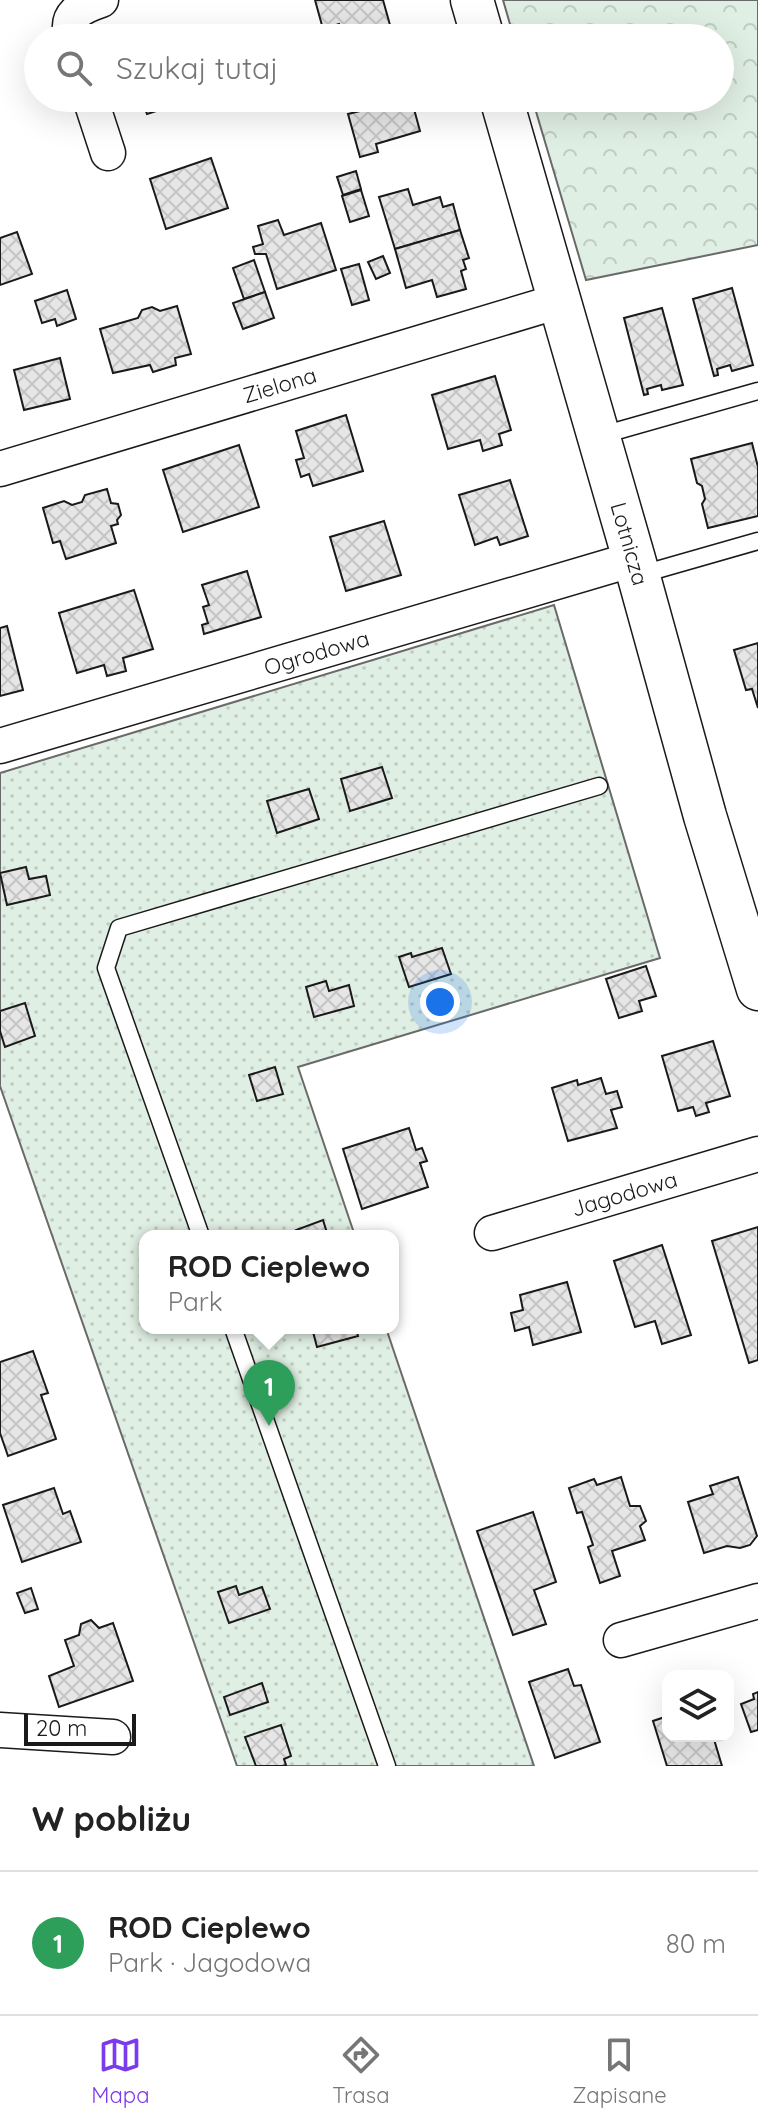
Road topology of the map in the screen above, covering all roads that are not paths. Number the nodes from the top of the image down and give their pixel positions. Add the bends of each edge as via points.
1 (101, 0) edge
2 (472, 0) edge
3 (69, 24) edge
4 (479, 24) edge
5 (95, 112) edge
6 (505, 112) edge
7 (108, 153) dead end
8 (559, 301) junction
9 (758, 391) edge
10 (597, 436) junction
11 (0, 469) edge
12 (758, 541) edge
13 (636, 567) junction
14 (0, 746) edge
15 (599, 786) dead end
16 (758, 989) edge
17 (758, 1154) edge
18 (199, 1230) edge
19 (492, 1233) dead end
20 (235, 1334) edge
21 (758, 1601) edge
22 (621, 1640) dead end
23 (0, 1730) edge
24 (113, 1737) dead end
25 (387, 1766) edge

1 - 3 street via 81,7
2 - 4 street
5 - 7 street
6 - 8 street, Lotnicza
8 - 10 street, Lotnicza
8 - 11 street, Zielona
9 - 10 lane
10 - 13 street, Lotnicza
12 - 13 lane
13 - 14 street, Ogrodowa
13 - 16 street, Lotnicza
15 - 18 lane via 119,928 106,968
17 - 19 street, Jagodowa
20 - 25 lane
21 - 22 street
23 - 24 street

